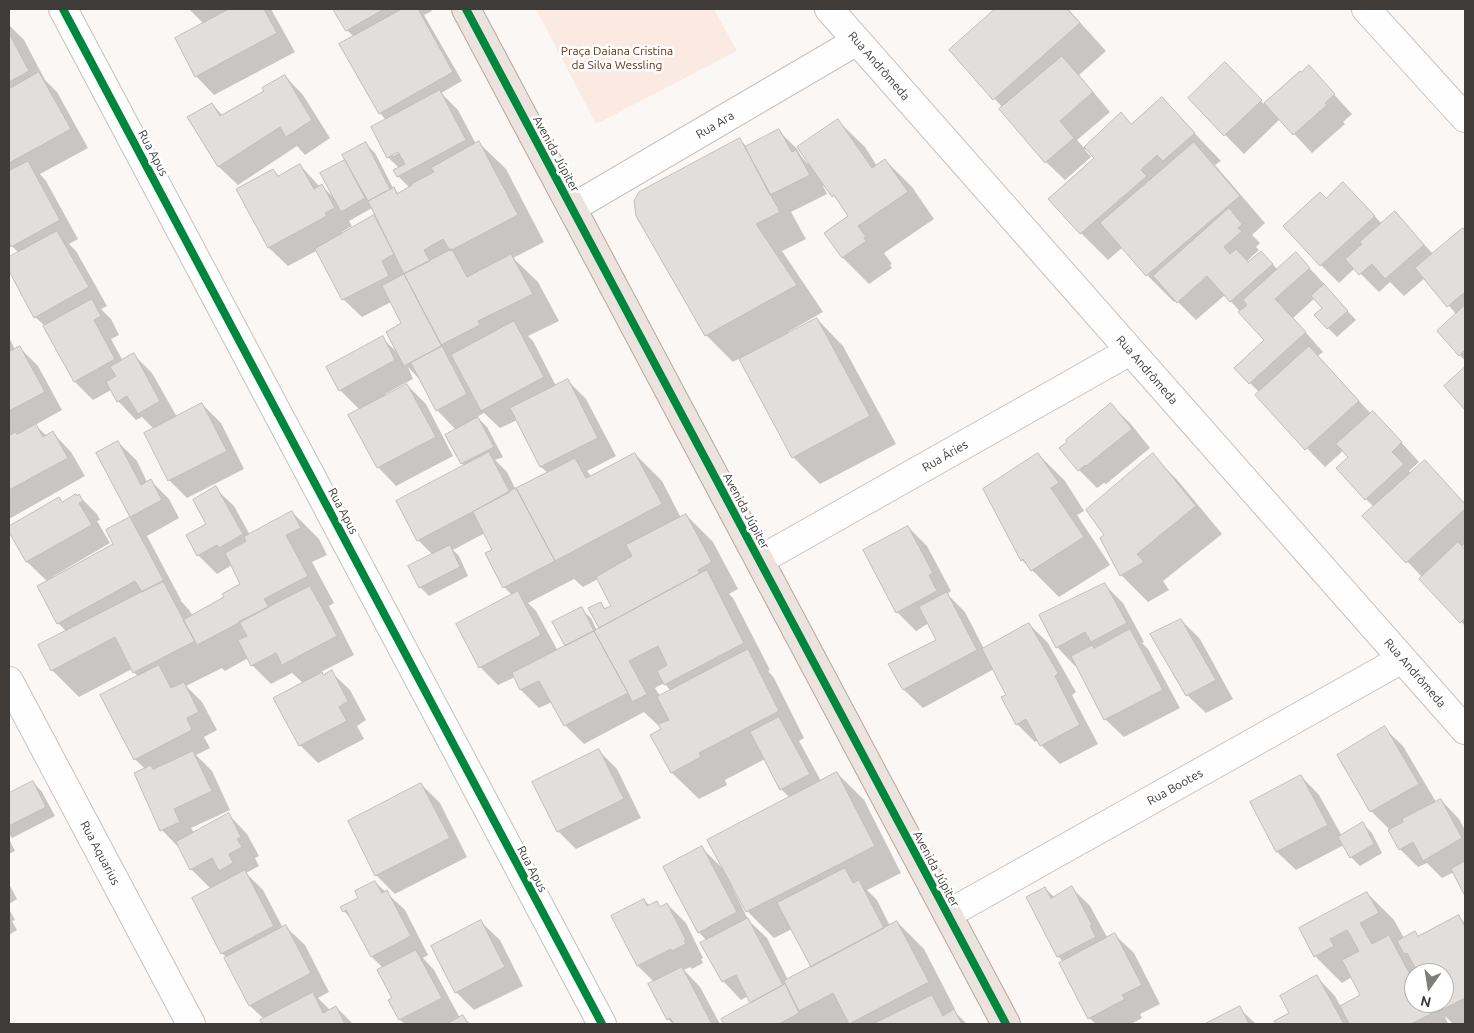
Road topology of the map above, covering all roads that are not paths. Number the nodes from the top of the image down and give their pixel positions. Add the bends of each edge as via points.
1 (63, 9) edge
2 (466, 9) edge
3 (829, 9) edge
4 (1366, 9) edge
5 (857, 41) junction
6 (1465, 118) edge
7 (572, 208) junction
8 (1130, 351) junction
9 (760, 560) junction
10 (1402, 659) junction
11 (9, 681) edge
12 (1465, 730) edge
13 (948, 914) junction
14 (191, 1024) edge
15 (602, 1024) edge
16 (1006, 1024) edge

1 - 15 street, Rua Apus
2 - 7 main road, Avenida Júpiter
3 - 5 street, Rua Andrômeda
4 - 6 street
5 - 7 street, Rua Ara
5 - 8 street, Rua Andrômeda
7 - 9 main road, Avenida Júpiter
8 - 9 street, Rua Áries
8 - 10 street, Rua Andrômeda
9 - 13 main road, Avenida Júpiter
10 - 12 street, Rua Andrômeda
10 - 13 street, Rua Bootes
11 - 14 street, Rua Aquarius
13 - 16 main road, Avenida Júpiter

